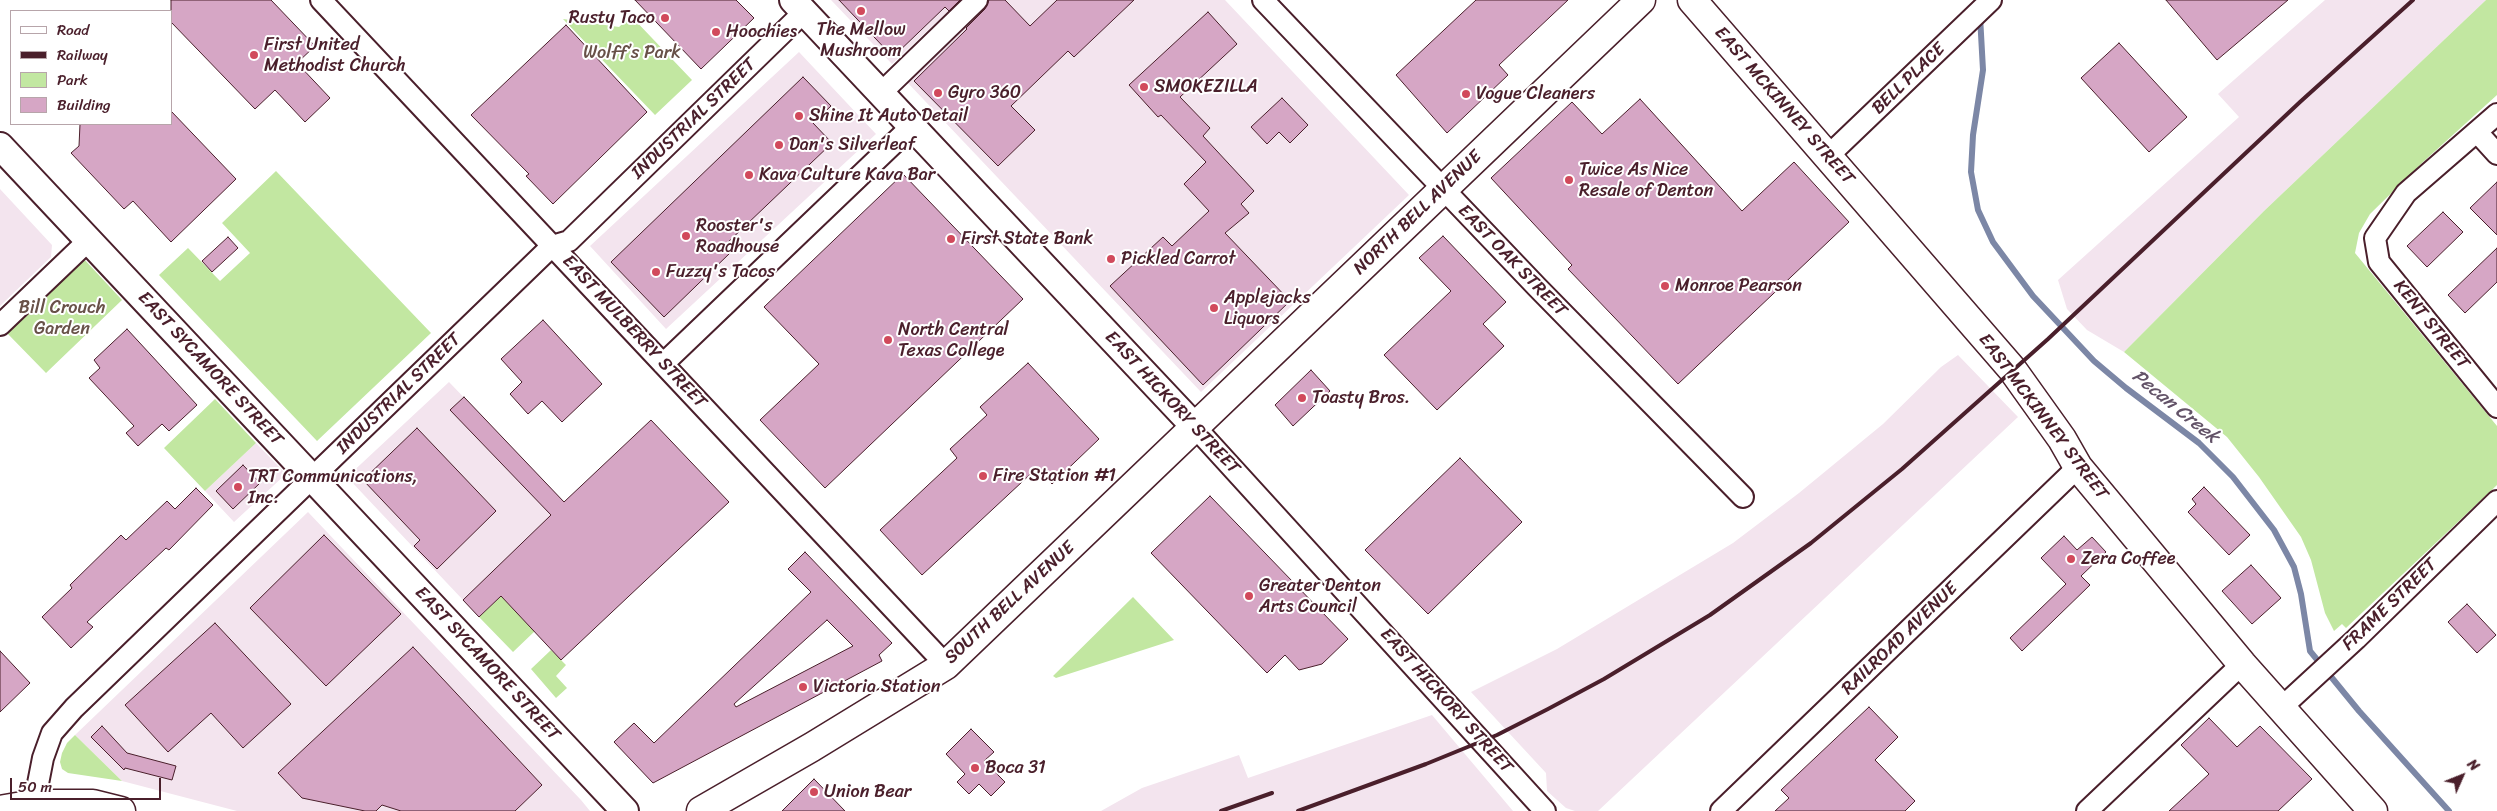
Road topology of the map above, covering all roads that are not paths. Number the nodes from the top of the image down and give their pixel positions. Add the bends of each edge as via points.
1 (320, 0) edge
2 (978, 0) edge
3 (1263, 0) edge
4 (1641, 0) edge
5 (1692, 0) edge
6 (1991, 0) edge
7 (799, 6) edge
8 (881, 93) junction
9 (2497, 114) edge
10 (912, 126) junction
11 (2477, 132) junction
12 (0, 146) edge
13 (2497, 154) edge
14 (1827, 157) junction
15 (1443, 189) junction
16 (89, 240) junction
17 (552, 246) junction
18 (0, 325) edge
19 (663, 364) junction
20 (2497, 407) edge
21 (1194, 427) junction
22 (2078, 467) junction
23 (312, 478) junction
24 (1743, 497) dead end
25 (2497, 501) edge
26 (2242, 664) junction
27 (946, 665) junction
28 (2281, 708) junction
29 (34, 804) junction
30 (0, 810) edge
31 (121, 811) edge
32 (625, 811) edge
33 (701, 811) edge
34 (1545, 811) edge
35 (1721, 811) edge
36 (2087, 811) edge
37 (2373, 811) edge

1 - 17 street, EAST MULBERRY STREET
2 - 8 street
3 - 15 street, EAST OAK STREET
4 - 15 main road, NORTH BELL AVENUE
5 - 14 main road, EAST MCKINNEY STREET
6 - 14 street, BELL PLACE
7 - 8 street, EAST HICKORY STREET
7 - 17 street, INDUSTRIAL STREET via 569,241
8 - 10 street, EAST HICKORY STREET
9 - 11 street
10 - 19 street
10 - 21 street, EAST HICKORY STREET
11 - 13 street
11 - 20 street, KENT STREET via 2406,193 2375,238 2379,262
12 - 16 street, EAST SYCAMORE STREET
14 - 22 main road, EAST MCKINNEY STREET via 2012,369
15 - 21 main road, NORTH BELL AVENUE
15 - 24 street, EAST OAK STREET
16 - 18 street
16 - 23 street, EAST SYCAMORE STREET
17 - 19 street, EAST MULBERRY STREET
17 - 23 street, INDUSTRIAL STREET
19 - 27 street, EAST MULBERRY STREET
21 - 27 main road, SOUTH BELL AVENUE
21 - 34 street, EAST HICKORY STREET
22 - 26 main road, EAST MCKINNEY STREET
22 - 35 street, RAILROAD AVENUE
23 - 29 street, INDUSTRIAL STREET via 52,733 43,758
23 - 32 street, EAST SYCAMORE STREET
25 - 28 street, FRAME STREET
26 - 28 main road, EAST MCKINNEY STREET
26 - 36 street
27 - 33 main road, SOUTH BELL AVENUE
28 - 37 main road, EAST MCKINNEY STREET
29 - 30 main road
29 - 31 main road via 93,804

